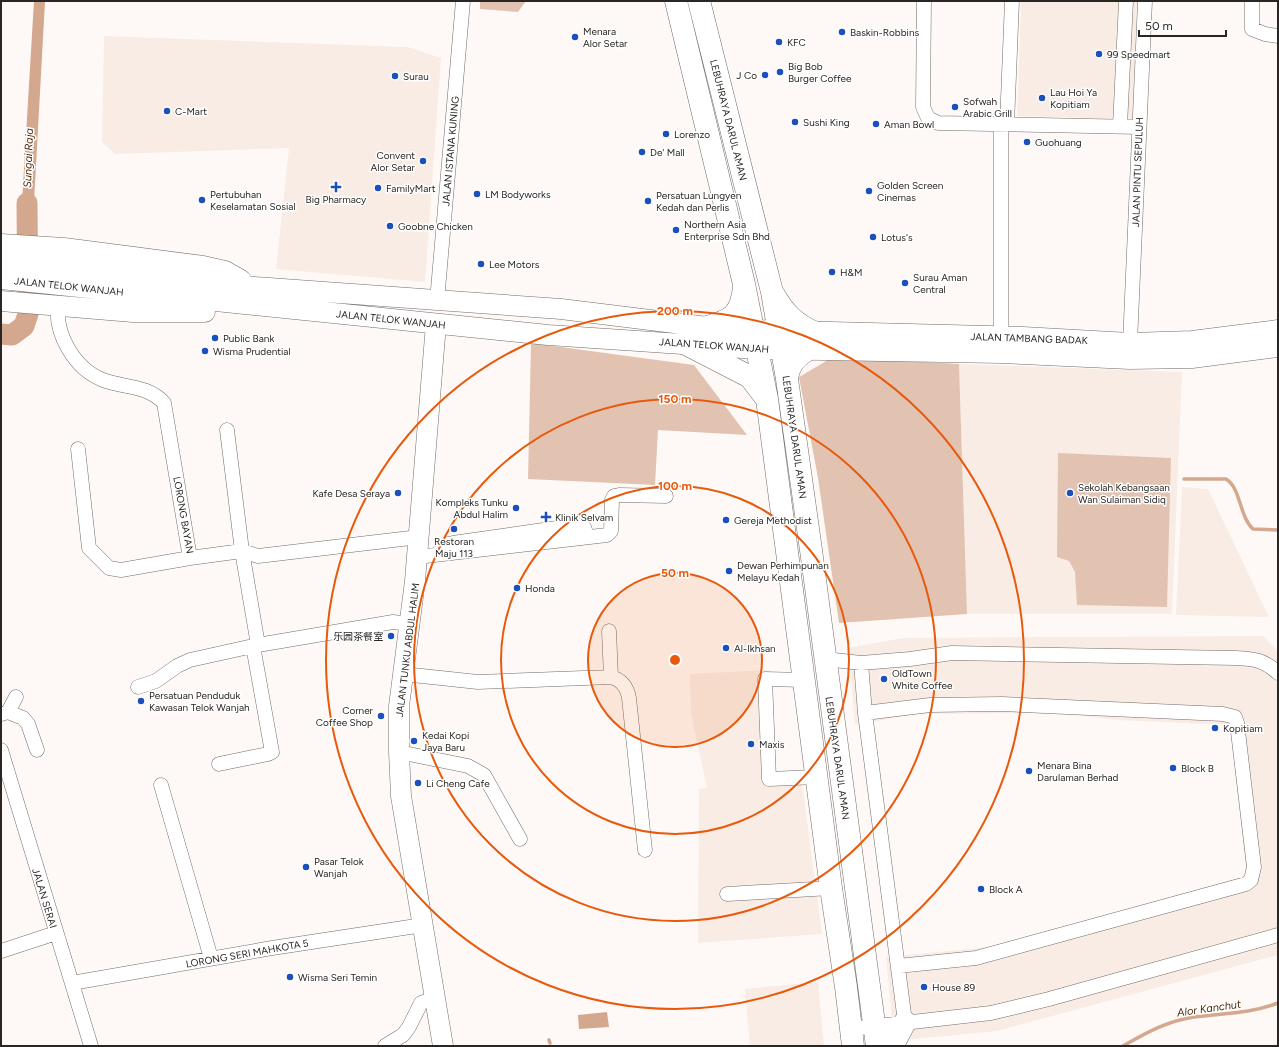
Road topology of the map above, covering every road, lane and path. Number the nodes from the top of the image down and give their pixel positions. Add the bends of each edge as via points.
1 (463, 1) edge
2 (676, 1) edge
3 (699, 1) edge
4 (924, 1) edge
5 (1012, 1) edge
6 (1126, 1) edge
7 (1146, 1) edge
8 (1252, 1) edge
9 (1278, 36) edge
10 (1004, 124) junction
11 (1120, 126) junction
12 (1139, 127) junction
13 (1, 244) edge
14 (1, 261) edge
15 (1, 279) edge
16 (118, 283) junction
17 (744, 284) junction
18 (255, 287) junction
19 (772, 292) junction
20 (437, 301) junction
21 (6, 302) edge
22 (55, 306) junction
23 (295, 310) junction
24 (436, 324) junction
25 (707, 327) junction
26 (1278, 330) edge
27 (1001, 337) junction
28 (755, 339) junction
29 (780, 340) junction
30 (811, 342) junction
31 (684, 343) junction
32 (1130, 343) junction
33 (1278, 347) edge
34 (787, 379) junction
35 (767, 399) junction
36 (227, 430) dead end
37 (78, 449) dead end
38 (666, 496) dead end
39 (419, 537) junction
40 (242, 551) junction
41 (426, 556) junction
42 (190, 558) junction
43 (410, 624) junction
44 (609, 631) dead end
45 (256, 646) junction
46 (825, 659) junction
47 (861, 663) junction
48 (1278, 673) edge
49 (403, 674) junction
50 (611, 677) junction
51 (804, 680) junction
52 (138, 687) dead end
53 (16, 697) dead end
54 (5, 713) edge
55 (865, 713) junction
56 (1, 750) edge
57 (37, 750) dead end
58 (399, 752) junction
59 (219, 764) dead end
60 (816, 777) junction
61 (161, 785) dead end
62 (520, 839) dead end
63 (645, 850) dead end
64 (831, 888) junction
65 (727, 894) dead end
66 (423, 925) junction
67 (56, 933) junction
68 (1278, 935) edge
69 (1, 952) edge
70 (211, 958) junction
71 (898, 966) junction
72 (72, 983) junction
73 (435, 998) junction
74 (905, 1022) junction
75 (852, 1038) edge
76 (876, 1039) edge
77 (91, 1046) edge
78 (385, 1046) edge
79 (443, 1046) edge

1 - 20 street, JALAN ISTANA KUNING
2 - 17 main road
3 - 19 main road, LEBUHRAYA DARUL AMAN
4 - 10 street via 922,107 928,118 938,123
5 - 10 street
6 - 11 street
7 - 12 street, JALAN PINTU SEPULUH
8 - 9 street via 1252,29
10 - 11 street
10 - 27 street
11 - 12 street
12 - 32 street, JALAN PINTU SEPULUH
13 - 18 main road via 64,248 203,266 225,271
14 - 16 main road, JALAN TELOK WANJAH
15 - 16 main road, JALAN TELOK WANJAH
16 - 18 main road, JALAN TELOK WANJAH
16 - 23 main road, JALAN TELOK WANJAH
17 - 25 main road via 742,302 737,312 727,321
17 - 28 main road
18 - 20 main road, JALAN TELOK WANJAH
19 - 29 main road, LEBUHRAYA DARUL AMAN
19 - 30 main road via 785,313 804,328
20 - 25 main road, JALAN TELOK WANJAH via 561,309
21 - 22 main road
22 - 23 main road via 133,312
22 - 42 street, LORONG BAYAN via 62,337 79,363 101,379 151,391 164,403
23 - 24 main road, JALAN TELOK WANJAH
24 - 31 main road, JALAN TELOK WANJAH via 548,335
24 - 39 main road, JALAN TUNKU ABDUL HALIM
25 - 28 main road, JALAN TELOK WANJAH
26 - 32 main road, JALAN TAMBANG BADAK via 1192,341
27 - 30 main road, JALAN TAMBANG BADAK
27 - 32 main road, JALAN TAMBANG BADAK
28 - 29 main road, JALAN TELOK WANJAH
28 - 31 main road, JALAN TELOK WANJAH
28 - 35 main road
29 - 30 main road, JALAN TAMBANG BADAK
29 - 34 main road, LEBUHRAYA DARUL AMAN
30 - 33 main road, JALAN TAMBANG BADAK via 956,352 1130,359 1192,358
30 - 34 main road via 792,363
31 - 35 main road via 750,377
34 - 46 main road, LEBUHRAYA DARUL AMAN
35 - 51 main road
36 - 40 street
37 - 42 street via 89,548 102,562 110,568 121,570
38 - 41 street via 614,496 610,533 607,535 587,536 584,527 578,525 448,544
39 - 40 street, LORONG BAYAN via 258,556
39 - 41 main road, JALAN TUNKU ABDUL HALIM
40 - 42 street, LORONG BAYAN
40 - 45 street
41 - 43 main road, JALAN TUNKU ABDUL HALIM
43 - 45 street via 393,622
43 - 49 main road, JALAN TUNKU ABDUL HALIM
44 - 50 street
45 - 52 street via 183,662 156,681
45 - 59 street via 272,752
46 - 47 street
46 - 76 main road, LEBUHRAYA DARUL AMAN
47 - 48 street via 952,653 1236,658 1268,663
47 - 55 street
49 - 50 street via 478,682
49 - 58 main road, JALAN TUNKU ABDUL HALIM via 399,712
50 - 63 street via 622,682 629,698
51 - 60 main road
51 - 60 street via 765,679 769,779
53 - 54 street
54 - 57 street via 24,718
55 - 71 street
55 - 71 street via 930,705 1002,704 1223,714 1235,717 1237,723 1254,867 1251,880 1246,884 976,958
56 - 67 street, JALAN SERAI
58 - 62 street via 468,766 484,775
58 - 66 main road, JALAN TUNKU ABDUL HALIM via 401,796
60 - 64 main road
61 - 70 street
64 - 65 street
64 - 75 main road
66 - 70 street, LORONG SERI MAHKOTA 5
66 - 73 main road, JALAN TUNKU ABDUL HALIM
67 - 69 street
67 - 72 street, JALAN SERAI
68 - 74 street via 991,1013
70 - 72 street, LORONG SERI MAHKOTA 5
71 - 74 street
72 - 77 street, JALAN SERAI
73 - 78 street via 421,1003 403,1035
73 - 79 main road, JALAN TUNKU ABDUL HALIM
74 - 76 main road via 896,1039
75 - 76 street

